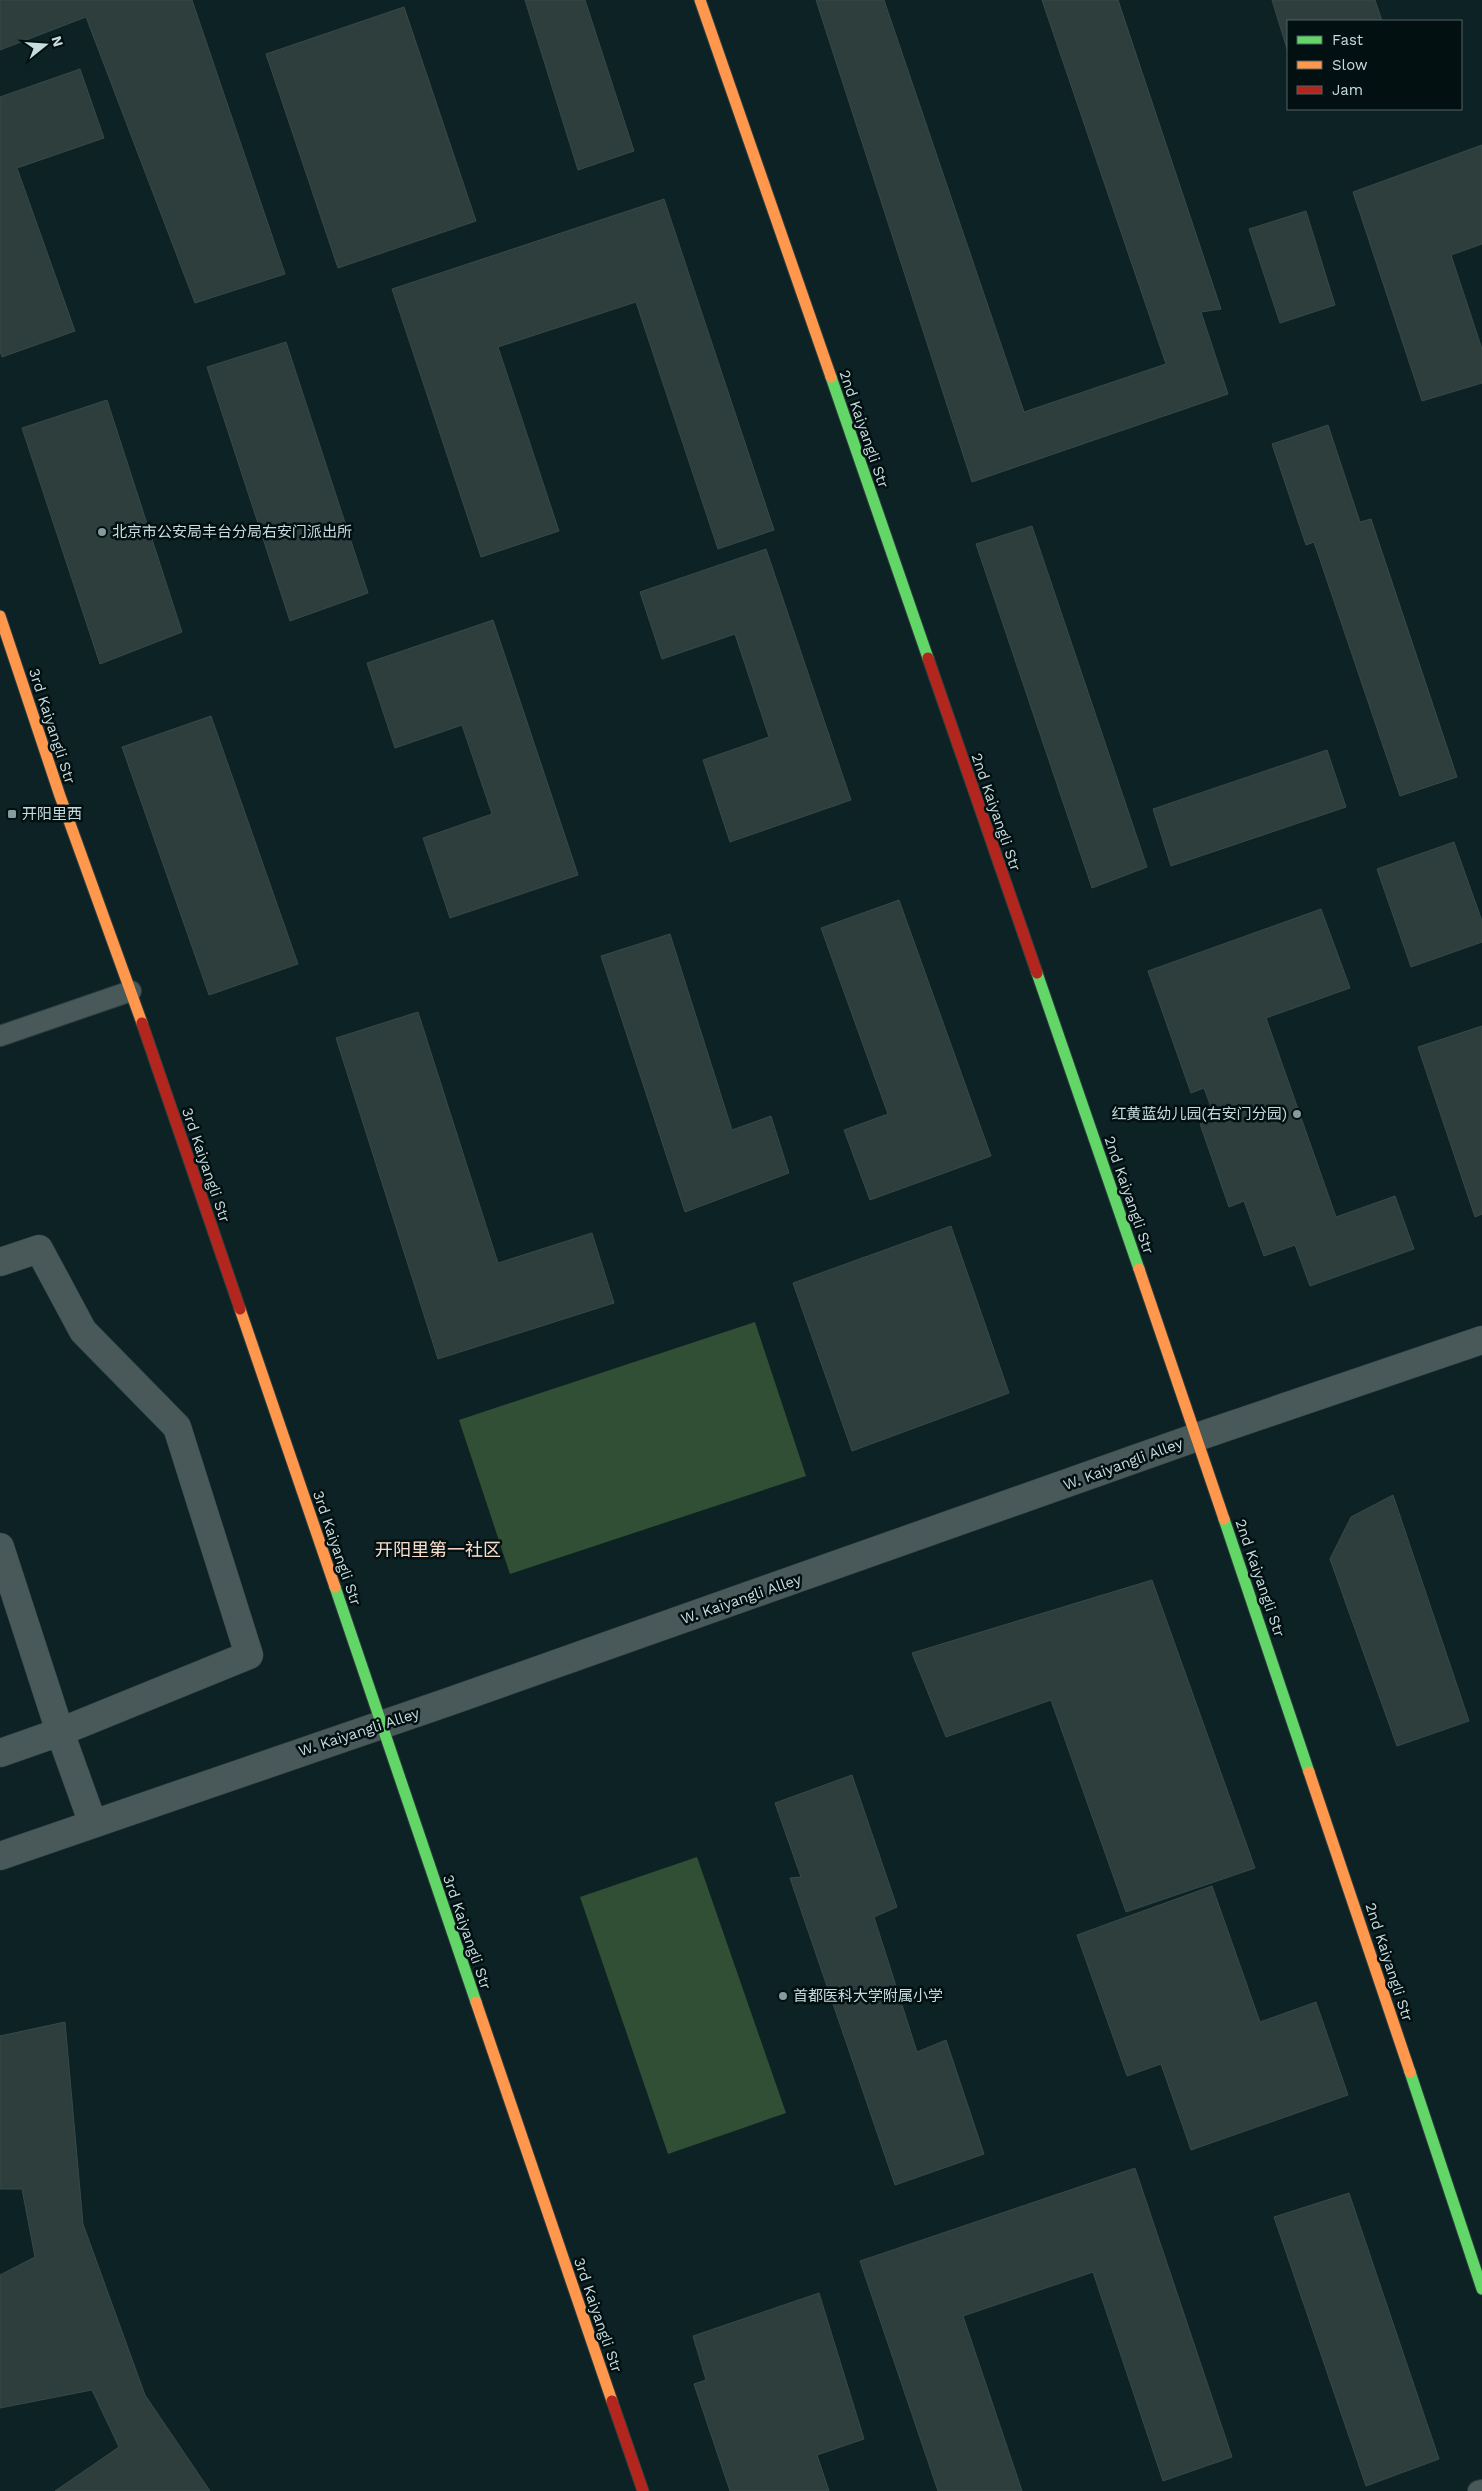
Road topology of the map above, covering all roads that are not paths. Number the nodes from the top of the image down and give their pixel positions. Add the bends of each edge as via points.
1 (700, 0) edge
2 (0, 616) edge
3 (131, 991) junction
4 (0, 1036) edge
5 (0, 1262) edge
6 (1482, 1340) edge
7 (1197, 1437) junction
8 (0, 1547) edge
9 (380, 1725) junction
10 (60, 1732) junction
11 (0, 1753) edge
12 (93, 1824) junction
13 (0, 1856) edge
14 (1482, 2289) edge
15 (1482, 2490) edge
16 (643, 2491) edge
17 (1478, 2491) edge

1 - 7 street, 2nd Kaiyangli Str
2 - 3 street, 3rd Kaiyangli Str via 60,796
3 - 4 lane
3 - 9 street, 3rd Kaiyangli Str
5 - 10 street via 39,1249 83,1331 177,1427 249,1654
6 - 7 street, W. Kaiyangli Alley
7 - 9 street, W. Kaiyangli Alley
7 - 14 street, 2nd Kaiyangli Str
8 - 10 street
9 - 12 street, W. Kaiyangli Alley
9 - 16 street, 3rd Kaiyangli Str
10 - 11 street
10 - 12 street
12 - 13 street, W. Kaiyangli Alley
15 - 17 lane

